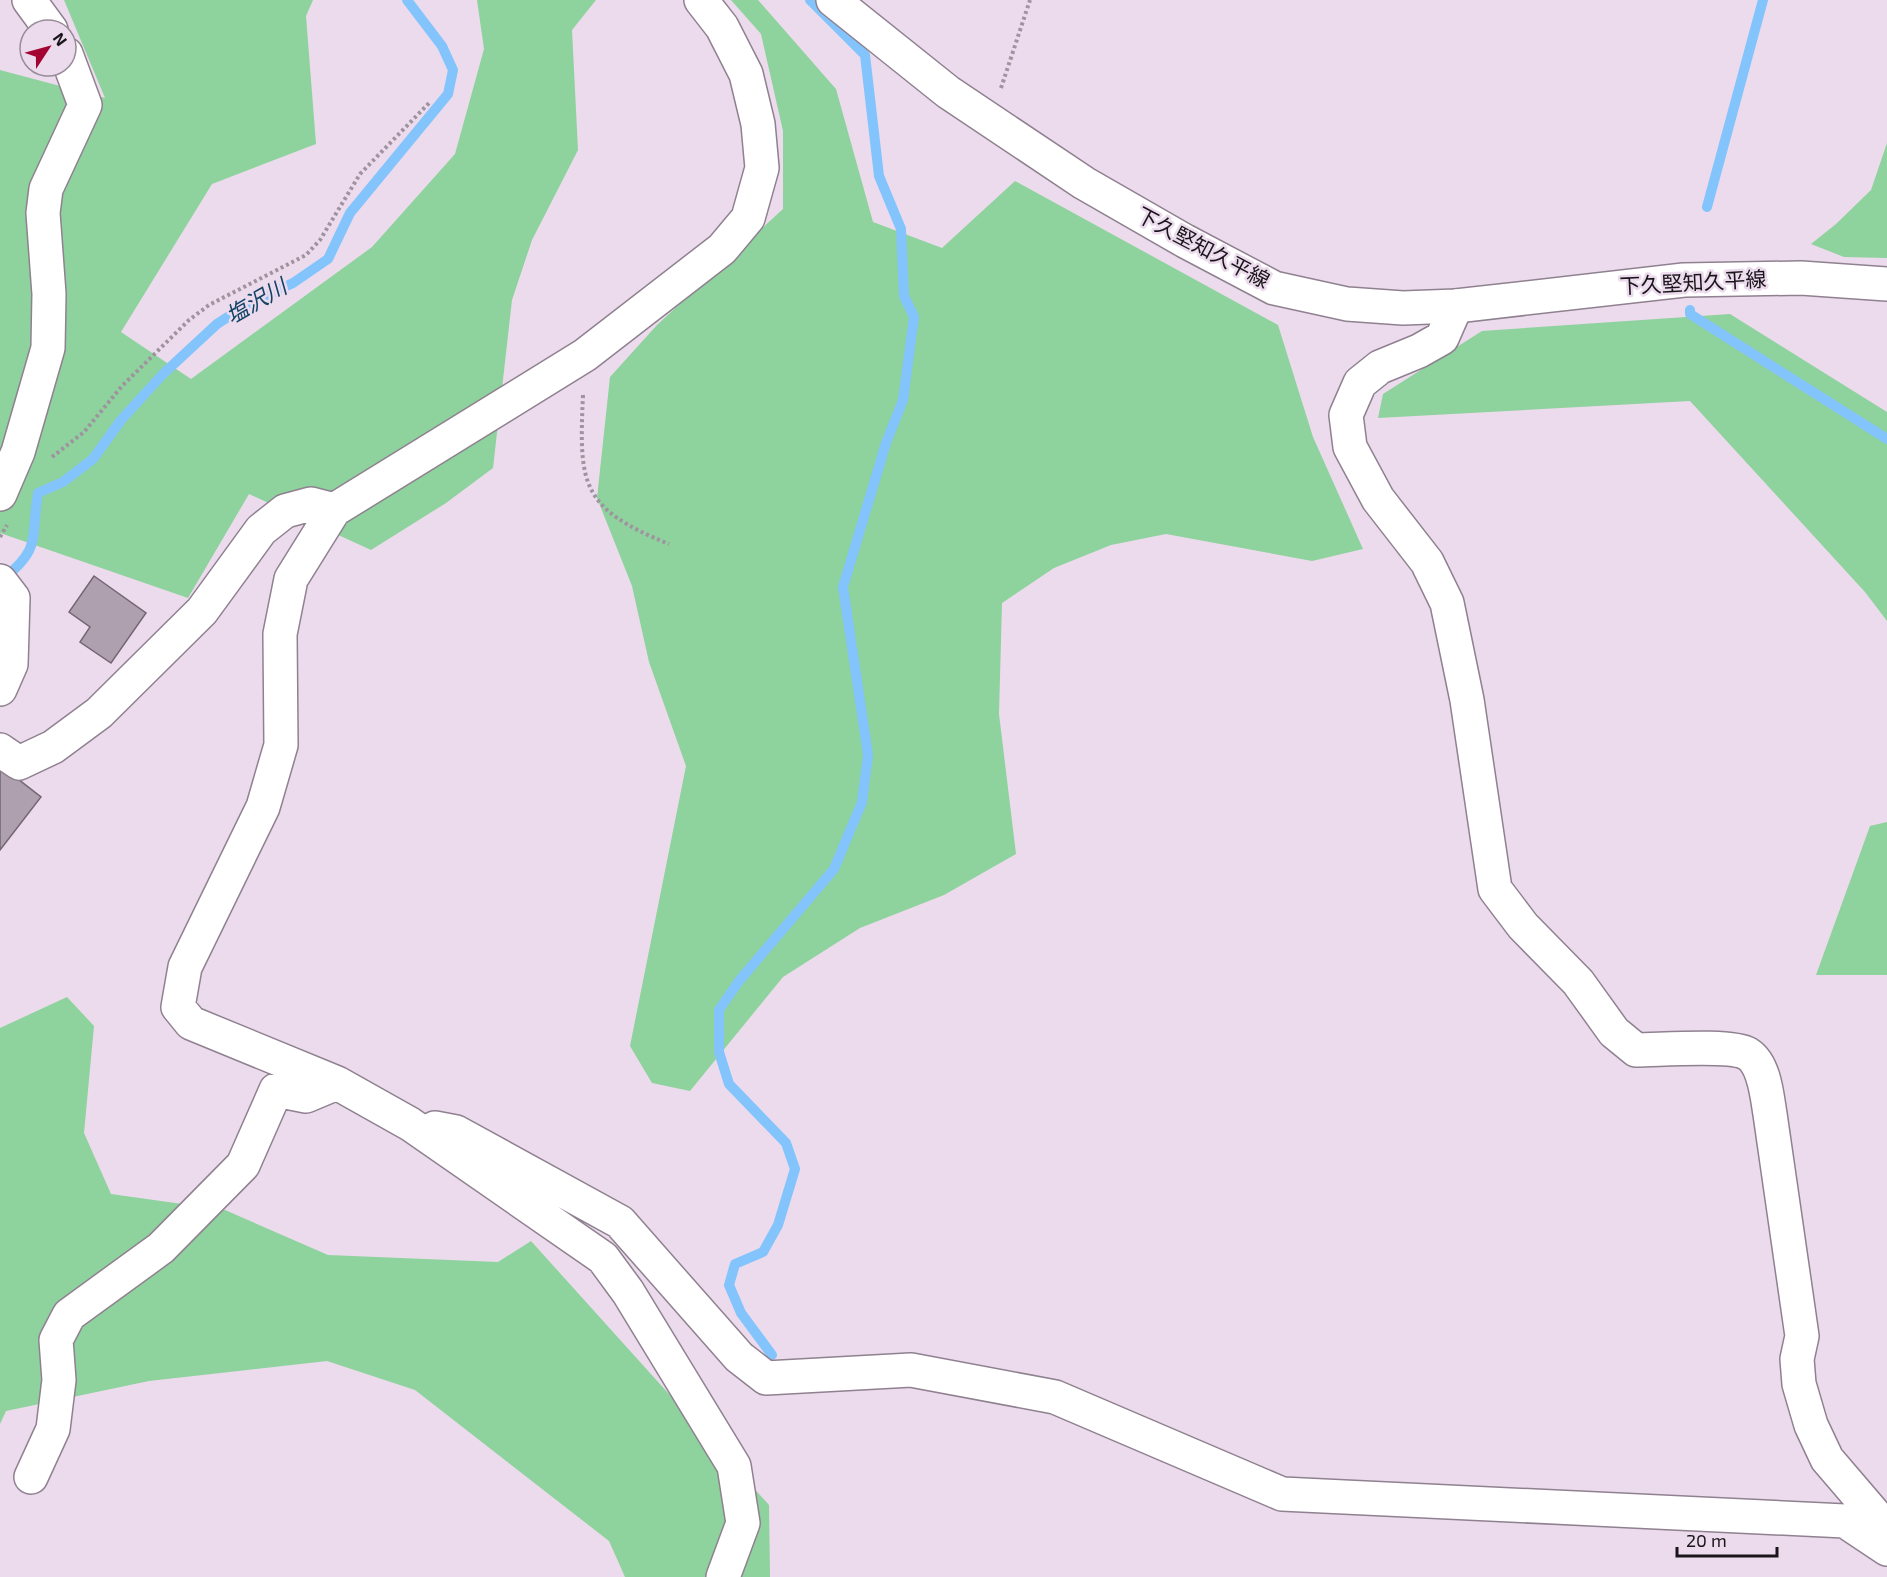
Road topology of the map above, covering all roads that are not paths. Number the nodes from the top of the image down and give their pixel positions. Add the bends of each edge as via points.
1 (29, 0) edge
2 (701, 0) edge
3 (833, 0) edge
4 (42, 18) edge
5 (75, 78) edge
6 (1887, 284) edge
7 (1456, 306) junction
8 (4, 508) edge
9 (334, 510) junction
10 (6, 590) edge
11 (0, 689) edge
12 (0, 750) edge
13 (337, 1083) junction
14 (410, 1124) junction
15 (31, 1477) dead end
16 (1887, 1529) edge
17 (1887, 1549) edge
18 (723, 1577) edge

1 - 4 street
2 - 9 street via 722,27 746,74 758,124 762,168 748,218 722,249 585,355
3 - 7 street, 下久堅知久平線 via 948,92 1084,183 1274,288 1347,304
5 - 8 street via 85,105 46,189 43,213 48,348
6 - 7 street, 下久堅知久平線 via 1801,278 1684,280
7 - 16 street via 1442,338 1380,367 1360,383 1346,415 1350,447 1378,499 1426,562 1447,603 1467,700 1495,889 1522,926 1578,982 1614,1032 1636,1050 1729,1048 1749,1055 1763,1078 1772,1126 1802,1336 1797,1359 1799,1384 1811,1425 1827,1459
9 - 12 street via 311,504 285,511 261,530 202,611 99,713 53,747 19,763
9 - 13 street via 291,579 280,634 281,745 263,807 185,967 178,1007 192,1023
10 - 11 street via 11,664
13 - 14 street
13 - 15 street via 306,1095 276,1090 243,1165 161,1248 69,1315 56,1340 59,1380 53,1429
14 - 17 street via 456,1132 620,1222 739,1357 766,1378 911,1370 1055,1397 1282,1494 1845,1521
14 - 18 street via 603,1258 628,1292 734,1466 743,1523

